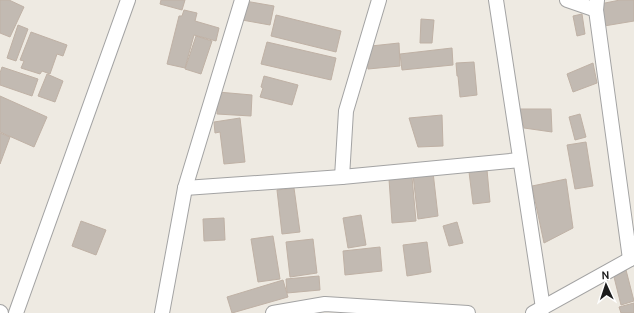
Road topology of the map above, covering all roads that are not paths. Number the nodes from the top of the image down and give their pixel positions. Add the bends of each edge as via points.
1 (128, 0) edge
2 (242, 0) edge
3 (379, 0) edge
4 (496, 0) edge
5 (567, 0) edge
6 (596, 5) edge
7 (520, 160) junction
8 (342, 177) junction
9 (185, 188) junction
10 (632, 258) edge
11 (538, 311) edge
12 (16, 313) edge
13 (162, 313) edge
14 (273, 313) edge
15 (468, 313) edge

1 - 12 street
2 - 9 street
3 - 8 street via 346,111
4 - 7 street
5 - 6 street
6 - 10 street
7 - 8 street
7 - 11 street
8 - 9 street
9 - 13 street
10 - 11 street
14 - 15 street via 325,304

